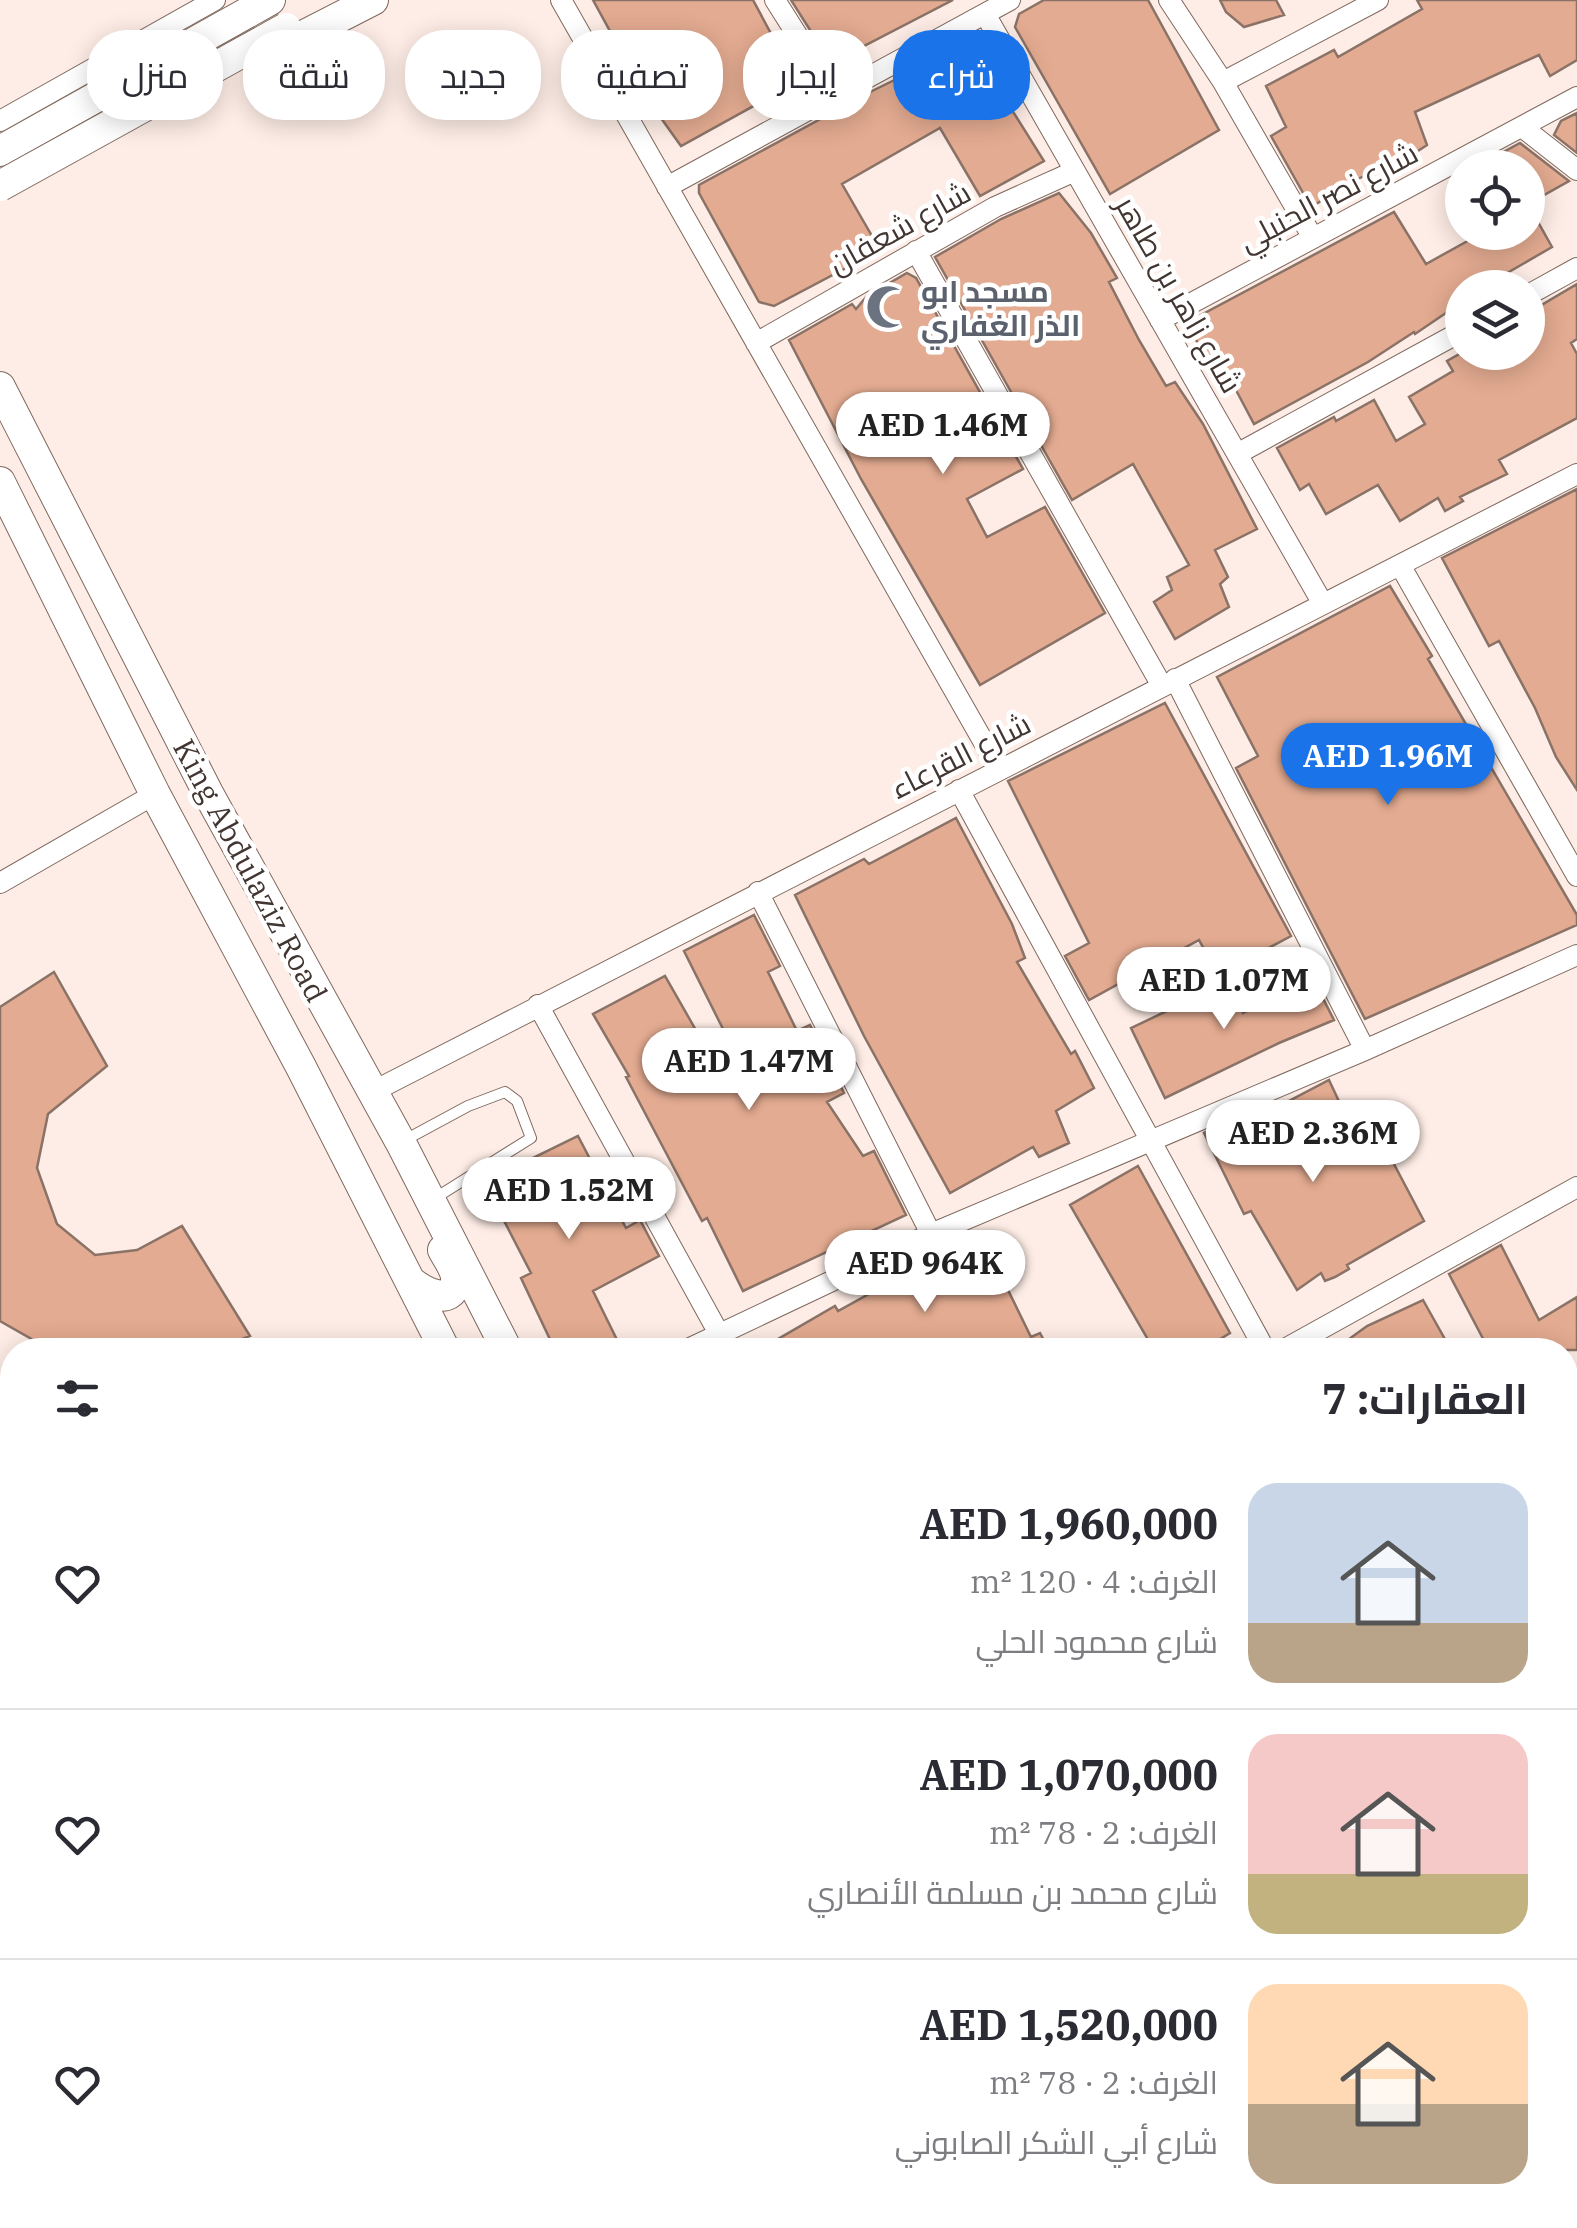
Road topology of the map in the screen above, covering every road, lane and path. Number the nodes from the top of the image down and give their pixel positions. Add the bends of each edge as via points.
1 (214, 0) edge
2 (241, 0) edge
3 (270, 0) edge
4 (341, 0) edge
5 (372, 0) edge
6 (560, 0) edge
7 (776, 0) edge
8 (1010, 0) edge
9 (1169, 0) edge
10 (1364, 3) edge
11 (183, 7) edge
12 (985, 14) junction
13 (795, 30) edge
14 (873, 75) edge
15 (1222, 82) junction
16 (1577, 97) edge
17 (790, 120) edge
18 (0, 121) edge
19 (1522, 126) junction
20 (0, 132) edge
21 (0, 151) edge
22 (1577, 170) edge
23 (1075, 171) junction
24 (667, 187) junction
25 (1, 188) edge
26 (1313, 238) junction
27 (916, 251) junction
28 (1577, 268) edge
29 (1545, 286) edge
30 (1160, 320) junction
31 (1445, 340) edge
32 (756, 343) junction
33 (0, 387) edge
34 (1237, 454) junction
35 (1577, 474) edge
36 (0, 482) edge
37 (1400, 565) junction
38 (1322, 604) junction
39 (1168, 683) junction
40 (999, 769) junction
41 (959, 790) junction
42 (155, 794) junction
43 (1577, 876) edge
44 (0, 883) edge
45 (758, 892) junction
46 (1577, 955) edge
47 (311, 982) junction
48 (538, 1005) junction
49 (1366, 1050) junction
50 (372, 1092) junction
51 (1150, 1139) junction
52 (400, 1143) junction
53 (1577, 1188) edge
54 (431, 1200) junction
55 (931, 1234) junction
56 (410, 1281) junction
57 (433, 1338) edge
58 (501, 1338) edge
59 (722, 1338) edge
60 (730, 1338) edge
61 (1258, 1338) edge
62 (1305, 1338) edge

1 - 11 street
2 - 20 main road
3 - 21 main road
4 - 25 main road, bridge
5 - 25 main road
6 - 24 street
7 - 13 street
8 - 12 street
9 - 15 street
10 - 15 street
11 - 18 street
12 - 14 street
12 - 23 street, شارع زاهر بن طاهر
15 - 26 street
16 - 19 street, شارع نصر الحنبلي
17 - 24 street
19 - 22 street
19 - 26 street, شارع نصر الحنبلي
23 - 27 street, شارع شعفان
23 - 30 street, شارع زاهر بن طاهر
24 - 32 street
26 - 30 street, شارع نصر الحنبلي
27 - 32 street, شارع شعفان
27 - 39 street
28 - 29 street
30 - 34 street, شارع زاهر بن طاهر
31 - 34 street
32 - 40 street
33 - 47 main road, King Abdulaziz Road
34 - 38 street, شارع زاهر بن طاهر
35 - 37 street, شارع القرعاء
36 - 42 main road, King Abdulaziz Road
37 - 38 street, شارع القرعاء
37 - 43 street
38 - 39 street, شارع القرعاء
39 - 40 street, شارع القرعاء
39 - 49 street
40 - 41 street, شارع القرعاء
41 - 45 street, شارع القرعاء
41 - 51 street
42 - 44 street
42 - 56 main road, King Abdulaziz Road
45 - 48 street, شارع القرعاء
45 - 55 street
46 - 49 street
47 - 50 main road, King Abdulaziz Road
47 - 56 main road via 344,1062 456,1282 440,1296
48 - 50 street, شارع القرعاء
48 - 59 street
49 - 51 street
50 - 52 main road, King Abdulaziz Road
51 - 55 street
51 - 61 street
52 - 54 main road, King Abdulaziz Road
52 - 54 lane via 480,1100 505,1092 516,1101 531,1138
53 - 62 street
54 - 58 main road, King Abdulaziz Road
55 - 60 street
56 - 57 main road, King Abdulaziz Road

